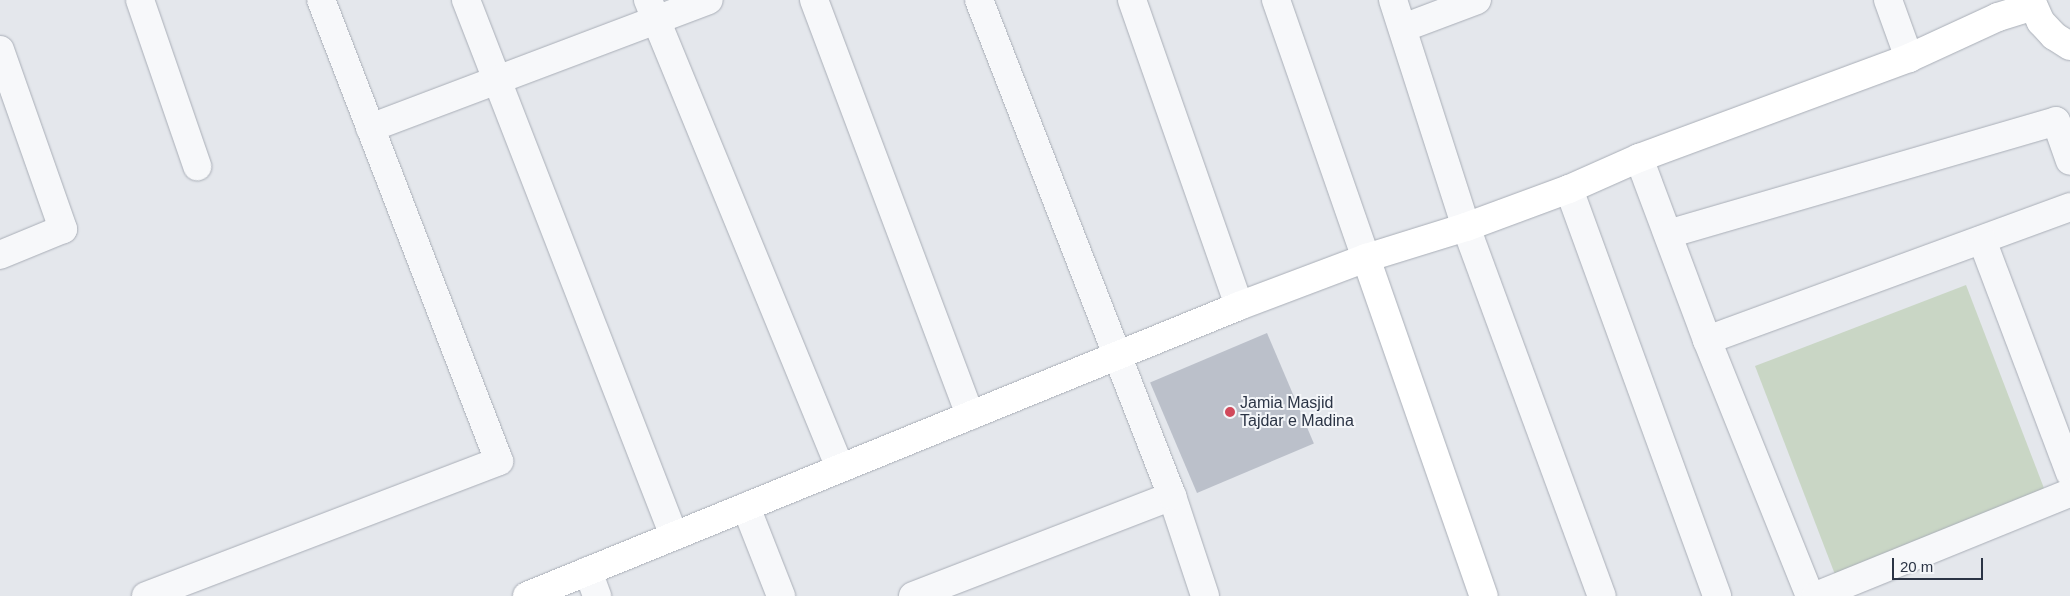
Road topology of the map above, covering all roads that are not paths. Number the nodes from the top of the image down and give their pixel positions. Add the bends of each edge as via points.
1 (140, 0) edge
2 (321, 0) edge
3 (466, 0) edge
4 (709, 0) edge
5 (814, 0) edge
6 (979, 0) edge
7 (1132, 0) edge
8 (1276, 0) edge
9 (1393, 0) edge
10 (1477, 0) edge
11 (1888, 0) edge
12 (2032, 3) edge
13 (1995, 9) edge
14 (652, 10) edge
15 (1403, 28) junction
16 (2070, 46) edge
17 (0, 50) edge
18 (1909, 58) junction
19 (497, 80) junction
20 (370, 128) junction
21 (1639, 158) junction
22 (2070, 160) edge
23 (198, 166) dead end
24 (1569, 189) junction
25 (2070, 207) edge
26 (1466, 227) junction
27 (1668, 234) junction
28 (1982, 240) junction
29 (0, 255) edge
30 (1366, 258) junction
31 (1239, 306) junction
32 (1707, 340) junction
33 (1118, 356) junction
34 (970, 416) junction
35 (840, 468) junction
36 (2070, 473) edge
37 (2070, 493) edge
38 (1172, 496) junction
39 (746, 507) junction
40 (674, 536) junction
41 (592, 584) edge
42 (146, 596) edge
43 (527, 596) edge
44 (781, 596) edge
45 (913, 596) edge
46 (1204, 596) edge
47 (1484, 596) edge
48 (1602, 596) edge
49 (1717, 596) edge
50 (1810, 596) edge
51 (1816, 596) edge

1 - 23 street
2 - 20 street
3 - 19 street
4 - 14 street
5 - 34 street
6 - 33 street
7 - 31 street
8 - 30 street
9 - 15 street
10 - 15 street
11 - 18 street
12 - 13 street
12 - 16 street via 2041,22
13 - 18 street
14 - 19 street
14 - 35 street
15 - 26 street
17 - 29 street via 62,229
18 - 21 street
19 - 20 street
19 - 40 street
20 - 42 street via 499,461
21 - 24 street
21 - 27 street
22 - 27 street via 2056,121
24 - 26 street
24 - 49 street
25 - 28 street
26 - 30 street
26 - 48 street
27 - 32 street
28 - 32 street
28 - 36 street
30 - 31 street
30 - 47 street
31 - 33 street
32 - 50 street
33 - 34 street
33 - 38 street
34 - 35 street
35 - 39 street
37 - 51 street
38 - 45 street
38 - 46 street
39 - 40 street
39 - 44 street
40 - 41 street
41 - 43 street

